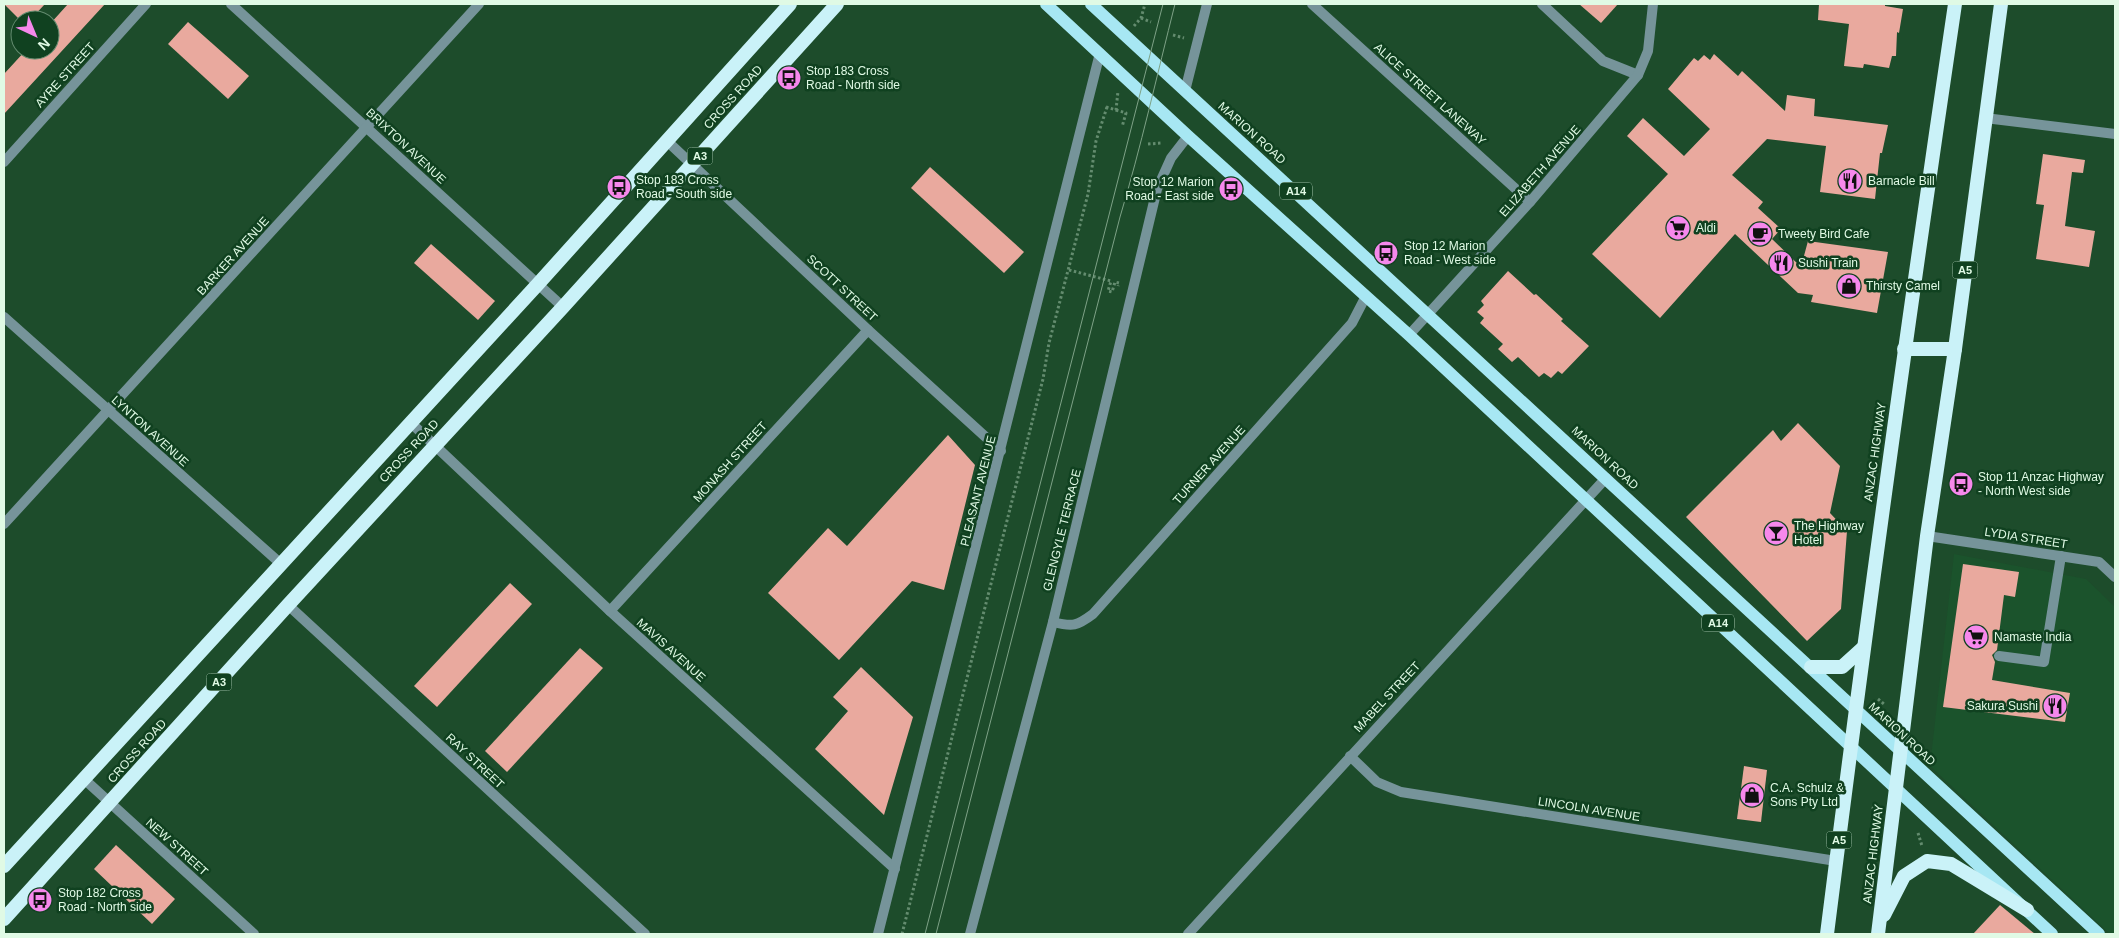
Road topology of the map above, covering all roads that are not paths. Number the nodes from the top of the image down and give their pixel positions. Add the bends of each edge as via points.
1 (146, 4) edge
2 (231, 4) edge
3 (479, 4) edge
4 (790, 4) edge
5 (837, 4) edge
6 (1046, 4) edge
7 (1092, 4) edge
8 (1207, 4) edge
9 (1312, 4) edge
10 (1542, 4) edge
11 (1653, 4) edge
12 (1955, 4) edge
13 (2001, 4) edge
14 (1100, 53) junction
15 (1638, 75) junction
16 (1185, 91) junction
17 (1985, 118) junction
18 (367, 128) junction
19 (2115, 134) edge
20 (1188, 136) junction
21 (667, 140) junction
22 (4, 162) edge
23 (693, 164) junction
24 (1530, 202) junction
25 (538, 284) junction
26 (1366, 296) junction
27 (563, 308) junction
28 (1429, 314) junction
29 (4, 317) edge
30 (868, 330) junction
31 (1409, 335) junction
32 (1904, 349) junction
33 (1955, 349) junction
34 (108, 411) junction
35 (410, 422) junction
36 (434, 446) junction
37 (1001, 451) junction
38 (1606, 478) junction
39 (1586, 500) junction
40 (4, 524) edge
41 (1927, 536) junction
42 (2062, 556) junction
43 (280, 563) junction
44 (2115, 577) edge
45 (288, 605) junction
46 (610, 611) junction
47 (1053, 622) junction
48 (1863, 648) junction
49 (1999, 656) dead end
50 (1811, 667) junction
51 (1855, 709) junction
52 (1850, 746) junction
53 (1901, 751) junction
54 (1350, 756) junction
55 (84, 779) junction
56 (1896, 788) junction
57 (110, 803) junction
58 (1836, 861) junction
59 (4, 866) edge
60 (895, 868) junction
61 (2027, 910) junction
62 (4, 919) edge
63 (1878, 929) edge
64 (254, 934) edge
65 (645, 934) edge
66 (878, 934) edge
67 (970, 934) edge
68 (1188, 934) edge
69 (1827, 934) edge
70 (2052, 934) edge
71 (2099, 934) edge

1 - 22 street, AYRE STREET
2 - 18 street, BRIXTON AVENUE
3 - 18 street, BARKER AVENUE
4 - 21 highway, CROSS ROAD
5 - 23 highway, CROSS ROAD / A3
6 - 14 main road, A14
7 - 16 main road, MARION ROAD / A14
8 - 16 street
9 - 24 street, ALICE STREET LANEWAY
10 - 15 street via 1603,61
11 - 15 street, ELIZABETH AVENUE via 1648,51
12 - 32 highway, ANZAC HIGHWAY / A5
13 - 17 highway, ANZAC HIGHWAY / A5
14 - 20 main road, A14
14 - 37 street, PLEASANT AVENUE
15 - 24 street, ELIZABETH AVENUE
16 - 28 main road, MARION ROAD / A14
17 - 19 street
17 - 33 highway, ANZAC HIGHWAY / A5
18 - 25 street, BRIXTON AVENUE
18 - 34 street, BARKER AVENUE
20 - 26 main road, A14
20 - 47 street, GLENGYLE TERRACE via 1170,158 1158,189
21 - 23 street, SCOTT STREET
21 - 25 highway, CROSS ROAD
23 - 27 highway, CROSS ROAD / A3
23 - 30 street, SCOTT STREET
24 - 28 street, ELIZABETH AVENUE
25 - 27 street, BRIXTON AVENUE
25 - 35 highway, CROSS ROAD
26 - 31 main road, A14
26 - 47 street, TURNER AVENUE via 1352,323 1093,614 1071,626
27 - 36 highway, CROSS ROAD / A3
28 - 31 street, ELIZABETH AVENUE
28 - 38 main road, MARION ROAD / A14
29 - 34 street, LYNTON AVENUE
30 - 37 street, SCOTT STREET
30 - 46 street, MONASH STREET
31 - 39 main road, A14
32 - 33 highway
32 - 48 highway, ANZAC HIGHWAY / A5
33 - 41 highway, ANZAC HIGHWAY / A5
34 - 40 street, BARKER AVENUE
34 - 43 street, LYNTON AVENUE
35 - 36 street, MAVIS AVENUE
35 - 43 highway, CROSS ROAD
36 - 45 highway, CROSS ROAD / A3
36 - 46 street, MAVIS AVENUE
37 - 60 street, PLEASANT AVENUE
38 - 39 street, MABEL STREET
38 - 50 main road, MARION ROAD / A14
39 - 52 main road, A14
39 - 54 street, MABEL STREET
41 - 42 street, LYDIA STREET
41 - 53 highway, ANZAC HIGHWAY / A5
42 - 44 street, LYDIA STREET via 2099,562
42 - 49 street via 2044,662
43 - 55 highway, CROSS ROAD
45 - 57 highway, CROSS ROAD / A3
45 - 65 street, RAY STREET
46 - 60 street, MAVIS AVENUE
47 - 67 street, GLENGYLE TERRACE
48 - 50 highway via 1842,667
48 - 51 highway, ANZAC HIGHWAY / A5
50 - 51 main road, MARION ROAD / A14
51 - 52 highway, ANZAC HIGHWAY / A5
51 - 53 main road, MARION ROAD / A14
52 - 56 main road, A14
52 - 58 highway, ANZAC HIGHWAY / A5
53 - 56 highway, ANZAC HIGHWAY / A5
53 - 71 main road, MARION ROAD / A14
54 - 58 street, LINCOLN AVENUE via 1377,782 1401,792
54 - 68 street, MABEL STREET
55 - 57 street, NEW STREET
55 - 59 highway, CROSS ROAD
56 - 61 main road, A14
56 - 63 highway, ANZAC HIGHWAY / A5
57 - 62 highway, CROSS ROAD / A3
57 - 64 street, NEW STREET
58 - 69 highway, ANZAC HIGHWAY / A5
60 - 66 street, PLEASANT AVENUE
61 - 63 highway via 1951,864 1927,861 1904,876
61 - 70 main road, A14

